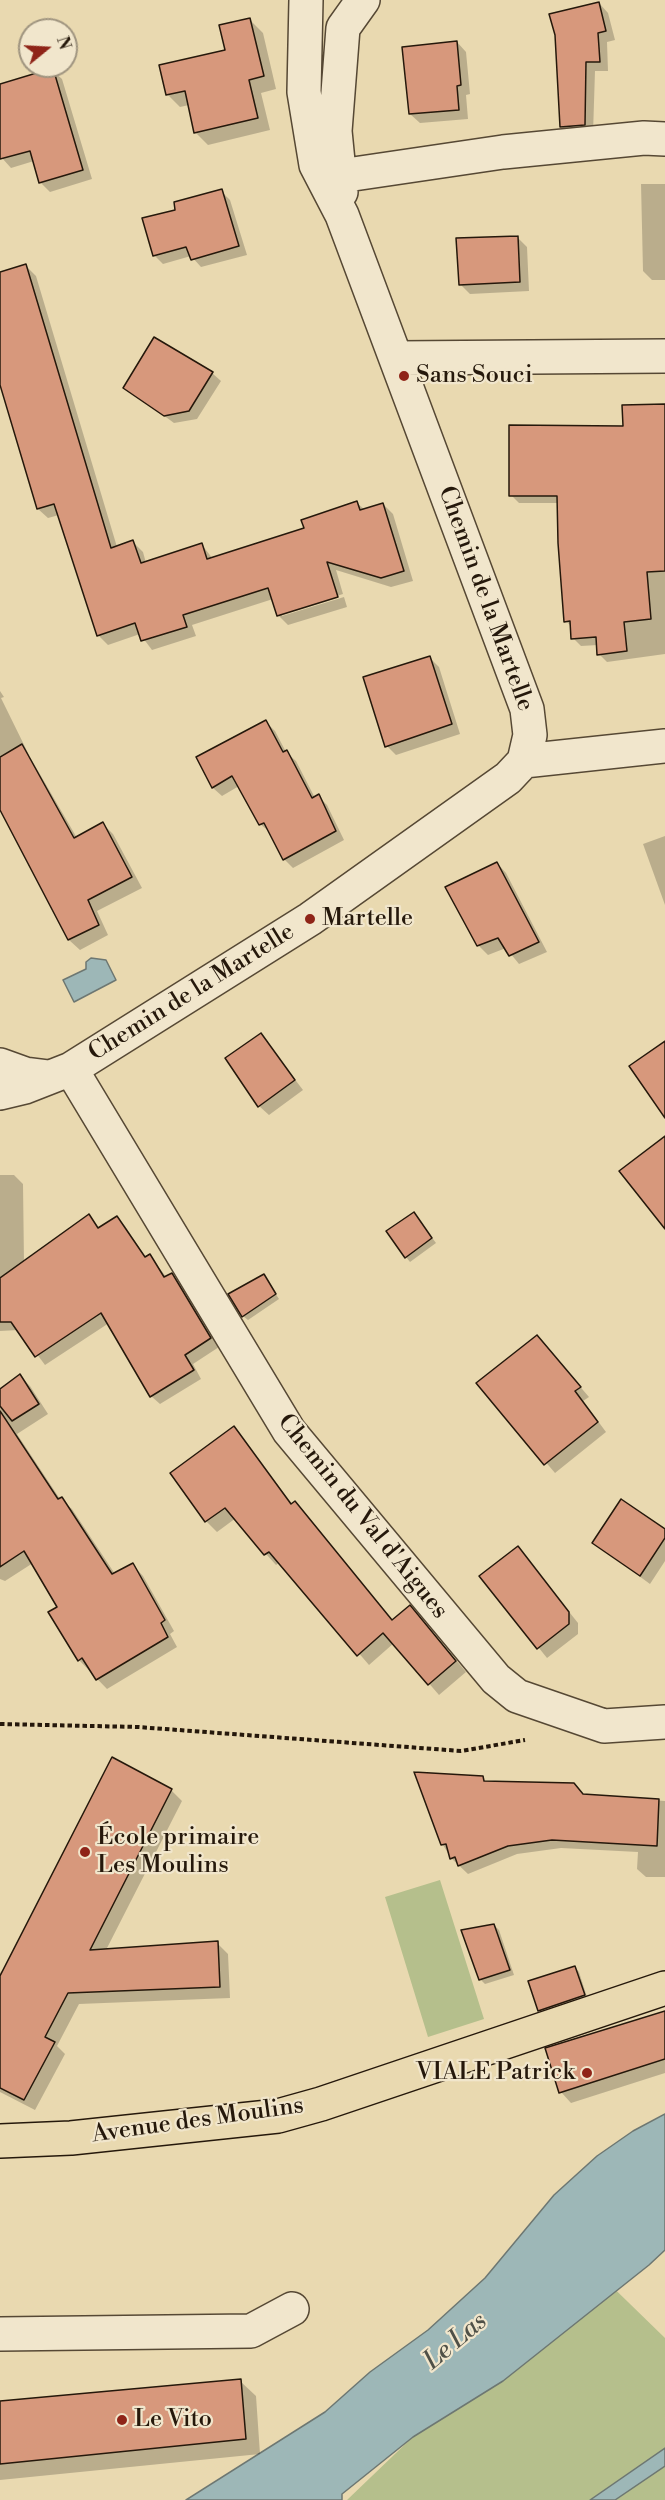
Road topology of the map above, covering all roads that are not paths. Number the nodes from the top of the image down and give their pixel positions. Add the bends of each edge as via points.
1 (306, 0) edge
2 (363, 0) edge
3 (665, 139) edge
4 (339, 176) junction
5 (342, 215) junction
6 (665, 356) edge
7 (397, 358) junction
8 (665, 746) edge
9 (524, 761) junction
10 (0, 1065) edge
11 (61, 1073) junction
12 (0, 1093) edge
13 (665, 1722) edge
14 (665, 1988) edge
15 (0, 2140) edge
16 (292, 2309) dead end
17 (0, 2334) edge

1 - 5 street, Chemin de la Martelle via 304,92 316,165
2 - 4 street via 343,28 334,131
3 - 4 street via 502,152
4 - 5 street
5 - 7 street, Chemin de la Martelle
6 - 7 street
7 - 9 street, Chemin de la Martelle via 526,709 530,735
8 - 9 street
9 - 11 street, Chemin de la Martelle via 508,778 310,919
10 - 11 street via 25,1074
11 - 12 street, Chemin de la Martelle
11 - 13 street, Chemin du Val d'Aigues via 289,1431 496,1679 517,1696 604,1726
14 - 15 main road, Avenue des Moulins via 278,2116 71,2138
16 - 17 street via 251,2331

